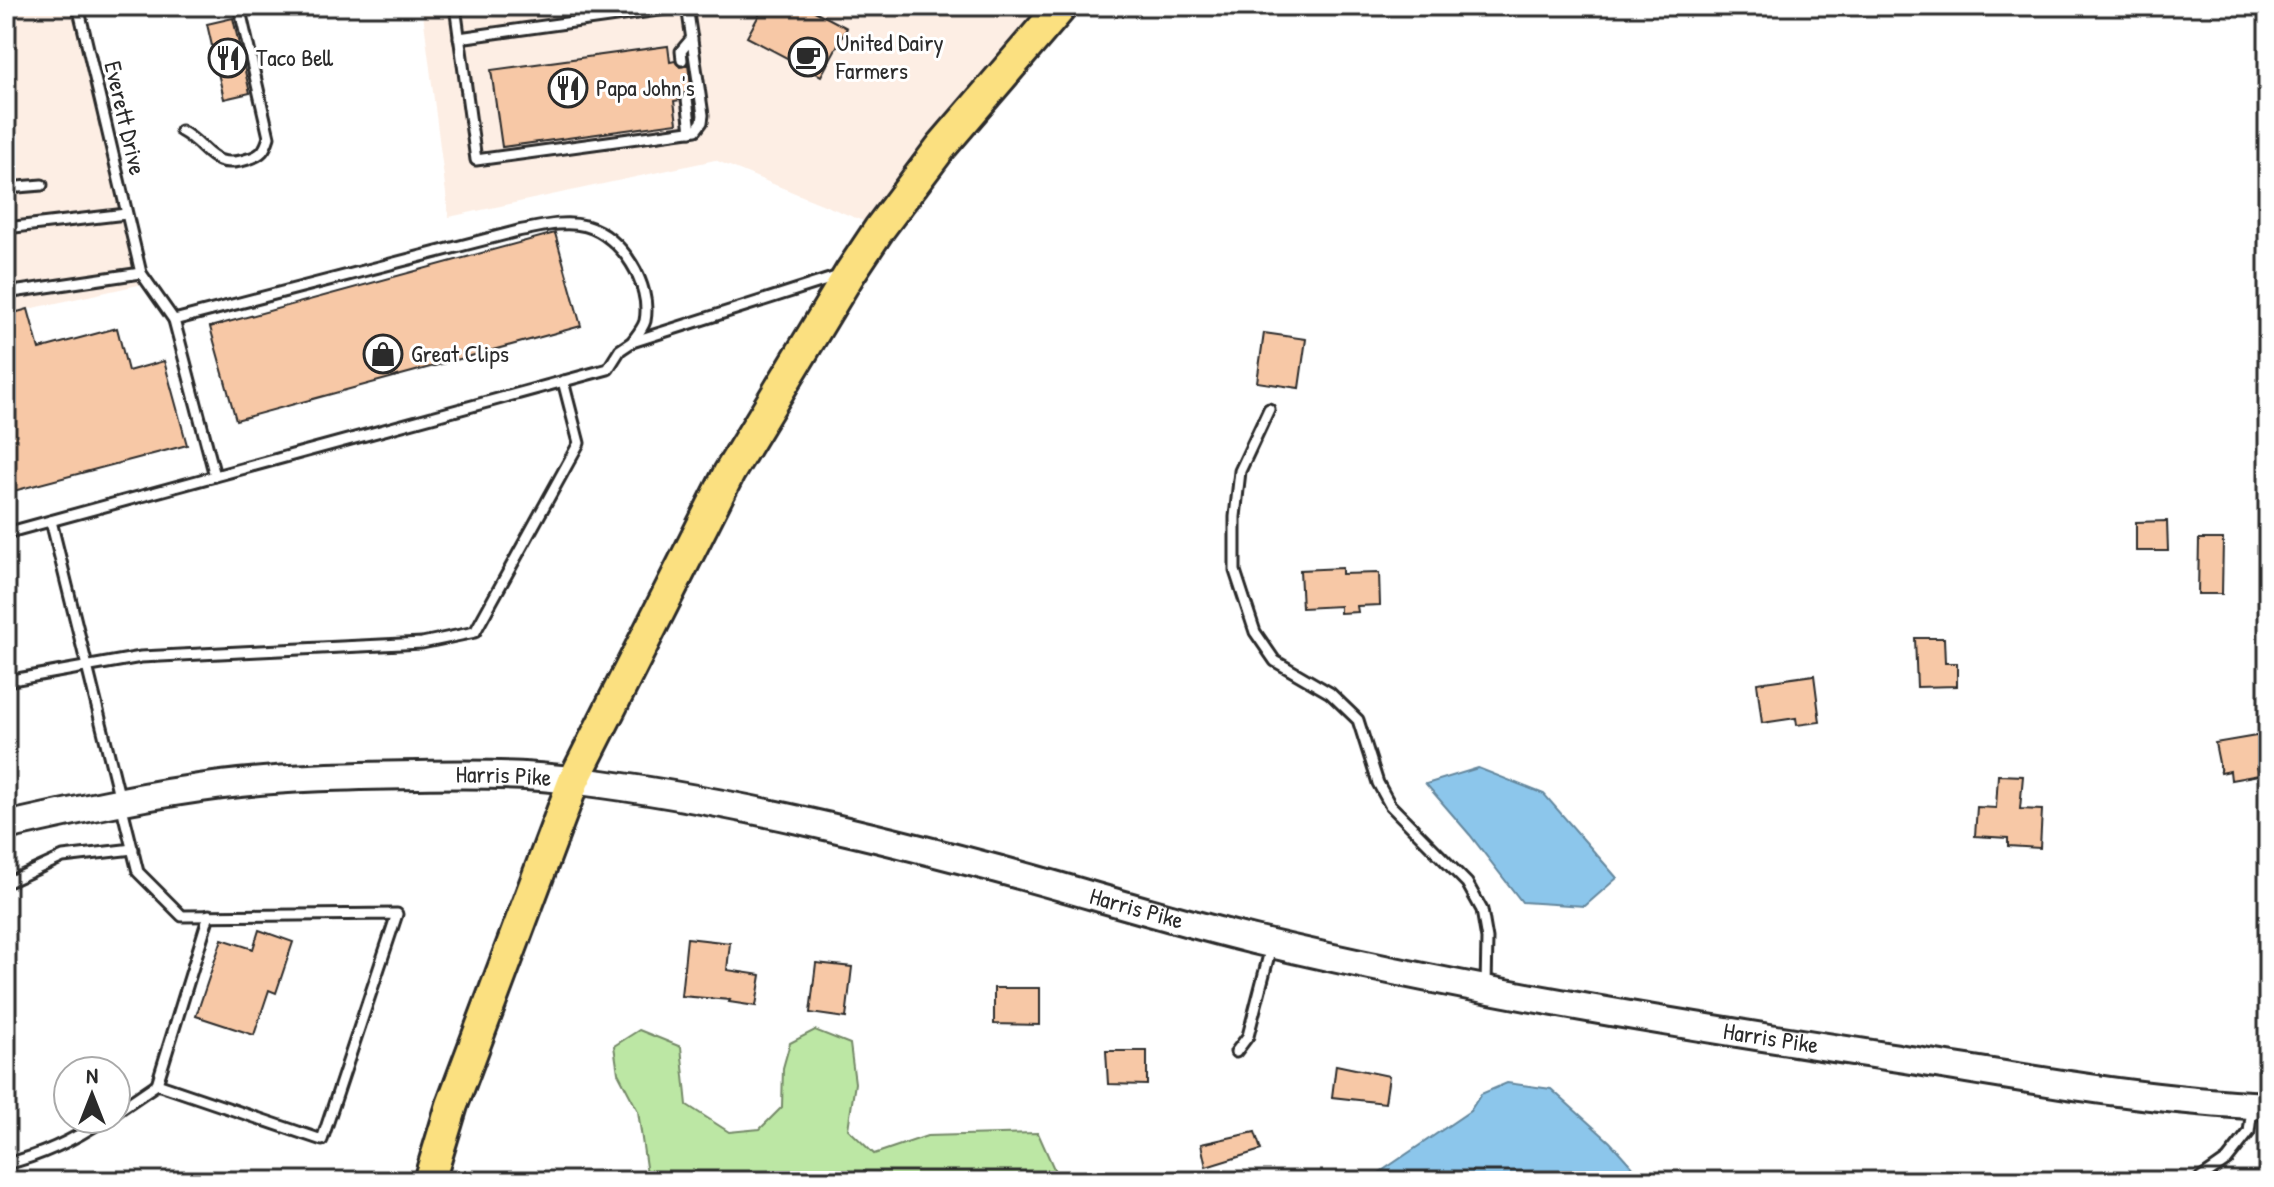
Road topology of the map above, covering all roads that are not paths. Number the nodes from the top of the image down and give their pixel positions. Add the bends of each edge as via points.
1 (78, 6) edge
2 (239, 6) edge
3 (455, 6) edge
4 (687, 6) edge
5 (1062, 6) edge
6 (459, 38) junction
7 (692, 38) junction
8 (682, 60) dead end
9 (687, 99) dead end
10 (181, 131) dead end
11 (691, 131) junction
12 (42, 185) dead end
13 (6, 188) edge
14 (126, 214) junction
15 (6, 228) edge
16 (141, 273) junction
17 (850, 273) junction
18 (6, 293) edge
19 (174, 320) junction
20 (632, 342) junction
21 (563, 381) junction
22 (1269, 409) dead end
23 (215, 476) junction
24 (51, 521) junction
25 (6, 533) edge
26 (88, 667) junction
27 (6, 681) edge
28 (574, 780) junction
29 (123, 802) junction
30 (6, 826) edge
31 (133, 849) junction
32 (6, 883) edge
33 (209, 915) junction
34 (1271, 944) junction
35 (1485, 989) junction
36 (1236, 1052) dead end
37 (157, 1084) junction
38 (132, 1101) edge
39 (2260, 1106) edge
40 (79, 1135) edge
41 (6, 1164) edge
42 (429, 1181) edge
43 (2197, 1181) edge

1 - 14 lane, Everett Drive
2 - 10 lane via 269,137 265,149 234,164 218,161
3 - 6 lane
4 - 6 lane
4 - 7 lane
5 - 17 main road via 941,147
6 - 11 lane via 476,160
7 - 8 lane via 681,51
7 - 11 lane via 703,115
9 - 11 lane
12 - 13 lane
14 - 15 lane
14 - 16 lane, Everett Drive
16 - 18 lane
16 - 19 lane
17 - 20 lane
17 - 28 main road via 729,473
19 - 20 lane via 564,223 589,227 630,259 646,301 644,324
19 - 23 lane
20 - 21 lane via 608,369
21 - 23 lane
21 - 26 lane via 579,443 475,632 422,643 141,657
22 - 35 lane via 1240,471 1235,517 1235,571 1255,632 1275,661 1330,693 1358,720 1390,805 1467,883 1482,910 1487,939
23 - 24 lane
24 - 25 lane
24 - 26 lane
26 - 27 lane
26 - 29 lane
28 - 29 main road, Harris Pike via 486,774 329,776 221,785
28 - 34 main road, Harris Pike via 803,821
28 - 42 main road via 452,1105
29 - 30 main road, Harris Pike
29 - 31 lane
31 - 32 lane via 63,857
31 - 33 lane via 138,872 182,916
33 - 37 lane
33 - 37 lane via 397,914 322,1140
34 - 35 main road, Harris Pike
34 - 36 lane via 1252,1024
35 - 39 main road, Harris Pike via 2070,1088
37 - 38 lane
39 - 43 lane via 2249,1132 2227,1160
40 - 41 lane

